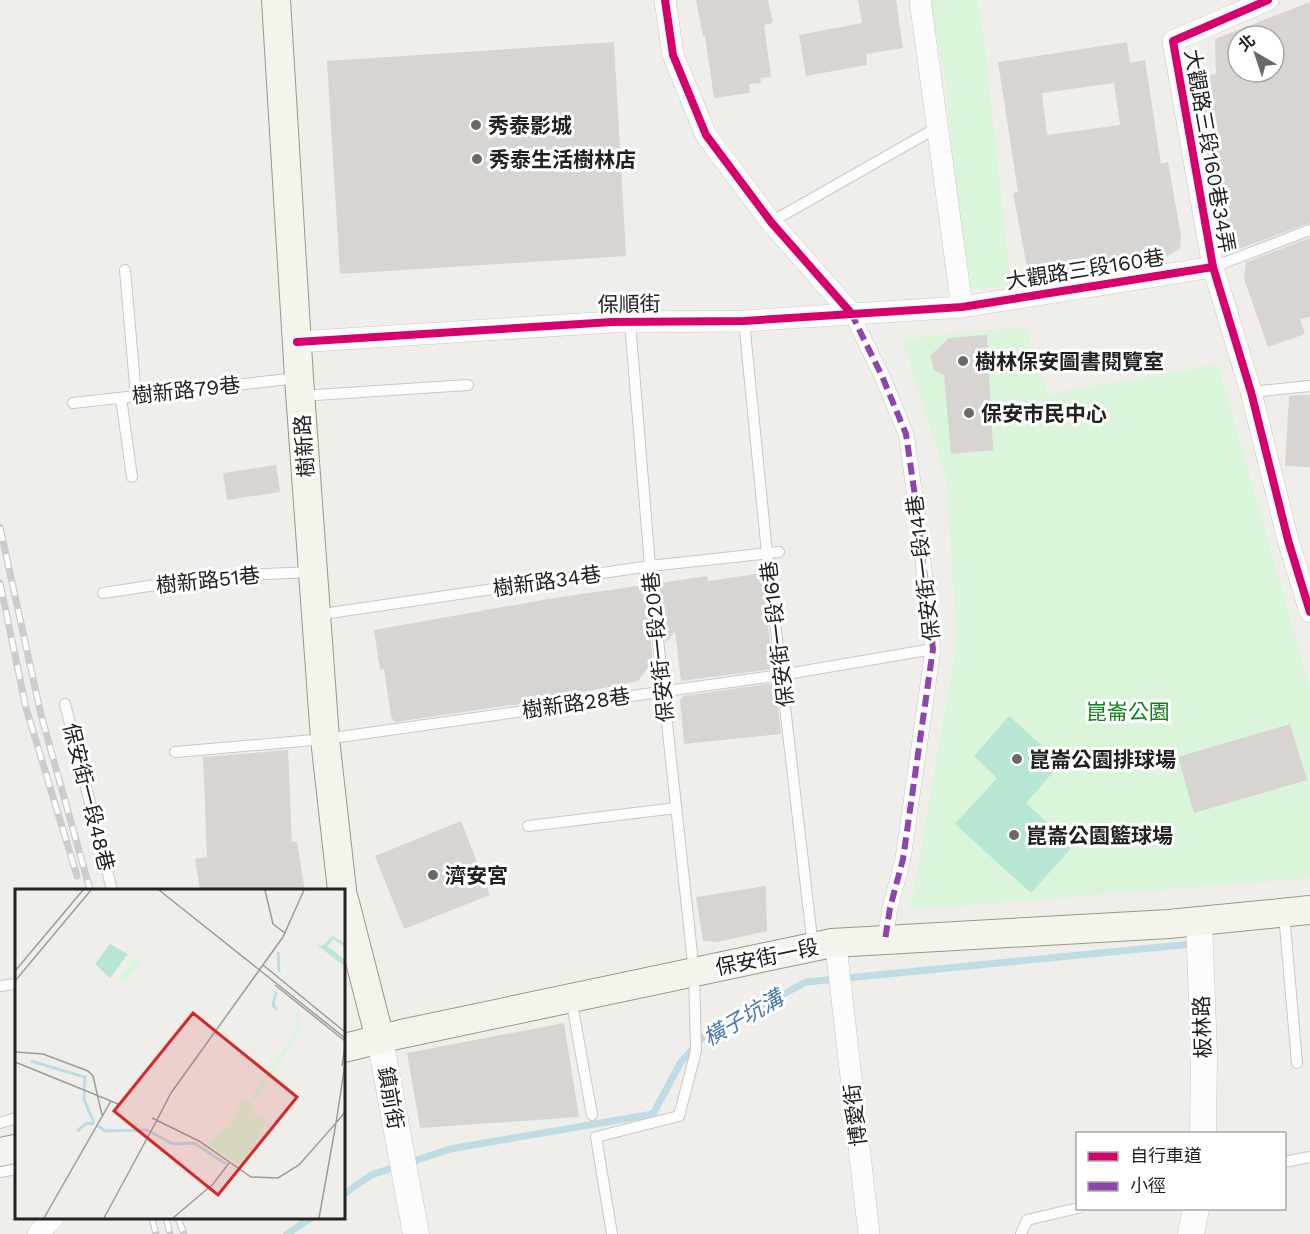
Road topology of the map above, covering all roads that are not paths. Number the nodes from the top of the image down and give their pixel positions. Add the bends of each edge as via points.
1 (276, 0) edge
2 (665, 0) edge
3 (920, 0) edge
4 (1268, 0) edge
5 (938, 127) junction
6 (771, 222) junction
7 (1310, 230) edge
8 (1213, 267) junction
9 (124, 270) dead end
10 (962, 307) junction
11 (851, 313) junction
12 (744, 321) junction
13 (630, 322) junction
14 (297, 342) junction
15 (468, 385) dead end
16 (1310, 386) edge
17 (299, 387) junction
18 (1251, 392) junction
19 (136, 396) junction
20 (121, 398) junction
21 (73, 403) dead end
22 (132, 477) dead end
23 (779, 552) dead end
24 (767, 553) junction
25 (650, 566) junction
26 (313, 572) junction
27 (104, 593) dead end
28 (1310, 612) edge
29 (316, 615) junction
30 (933, 649) junction
31 (781, 675) junction
32 (663, 690) junction
33 (65, 704) dead end
34 (325, 739) junction
35 (175, 752) dead end
36 (676, 808) junction
37 (528, 826) dead end
38 (111, 889) edge
39 (342, 889) edge
40 (345, 903) edge
41 (1297, 912) edge
42 (1198, 921) junction
43 (885, 940) junction
44 (827, 948) junction
45 (694, 972) junction
46 (15, 984) edge
47 (0, 986) edge
48 (571, 998) junction
49 (380, 1039) junction
50 (345, 1048) edge
51 (1297, 1063) dead end
52 (592, 1115) dead end
53 (15, 1118) edge
54 (0, 1123) edge
55 (1203, 1132) edge
56 (10, 1156) edge
57 (1310, 1157) edge
58 (1286, 1162) edge
59 (0, 1173) edge
60 (1076, 1208) edge
61 (1196, 1210) edge
62 (1201, 1210) edge
63 (52, 1219) edge
64 (38, 1234) edge
65 (416, 1234) edge
66 (612, 1234) edge
67 (869, 1234) edge
68 (1021, 1234) edge
69 (1191, 1234) edge
70 (1199, 1234) edge

1 - 14 main road, 樹新路
2 - 6 street via 673,55 706,135
3 - 5 street
4 - 8 street, 大觀路三段160巷34弄 via 1173,41
5 - 6 lane
5 - 10 street
6 - 11 street
7 - 8 lane, 大觀路三段160巷
8 - 10 street, 大觀路三段160巷
8 - 18 street, 大觀路三段160巷34弄
9 - 19 lane
10 - 11 street, 保順街
11 - 12 street, 保順街
11 - 30 street, 保安街一段14巷 via 906,434
12 - 13 street, 保順街
12 - 24 lane, 保安街一段16巷
13 - 14 street, 保順街
13 - 25 lane, 保安街一段20巷
14 - 17 main road, 樹新路
15 - 17 lane, 樹新路79巷
16 - 18 lane
17 - 19 lane, 樹新路79巷
17 - 26 main road, 樹新路
18 - 28 street, 大觀路三段160巷34弄
19 - 20 lane, 樹新路79巷
20 - 21 lane, 樹新路79巷
20 - 22 lane
23 - 24 lane, 樹新路34巷
24 - 25 lane, 樹新路34巷
24 - 31 lane, 保安街一段16巷
25 - 29 lane, 樹新路34巷
25 - 32 lane, 保安街一段20巷
26 - 27 lane, 樹新路51巷 via 214,576
26 - 29 main road, 樹新路
29 - 34 main road, 樹新路
30 - 31 lane, 樹新路28巷
30 - 43 street, 保安街一段14巷 via 903,859
31 - 32 lane, 樹新路28巷
31 - 44 lane, 保安街一段16巷
32 - 34 lane, 樹新路28巷
32 - 36 lane, 保安街一段20巷
33 - 38 lane, 保安街一段48巷
34 - 35 lane, 樹新路28巷
34 - 39 main road, 樹新路
36 - 37 lane
36 - 45 lane, 保安街一段20巷
40 - 49 main road
41 - 42 main road, 保安街一段
41 - 51 lane
42 - 43 main road, 保安街一段
42 - 55 street, 板林路
43 - 44 main road, 保安街一段
44 - 45 main road, 保安街一段
44 - 67 street, 博愛街 via 842,996
45 - 48 main road, 保安街一段
45 - 66 lane, 保安街一段20巷 via 696,1051 680,1116 596,1137
46 - 47 lane
48 - 49 main road, 保安街一段
48 - 52 lane
49 - 50 main road, 保安街一段
49 - 65 street, 鎮前街
53 - 54 lane
56 - 59 lane
57 - 58 lane
60 - 68 lane via 1027,1220
61 - 69 street
62 - 70 lane
63 - 64 street

